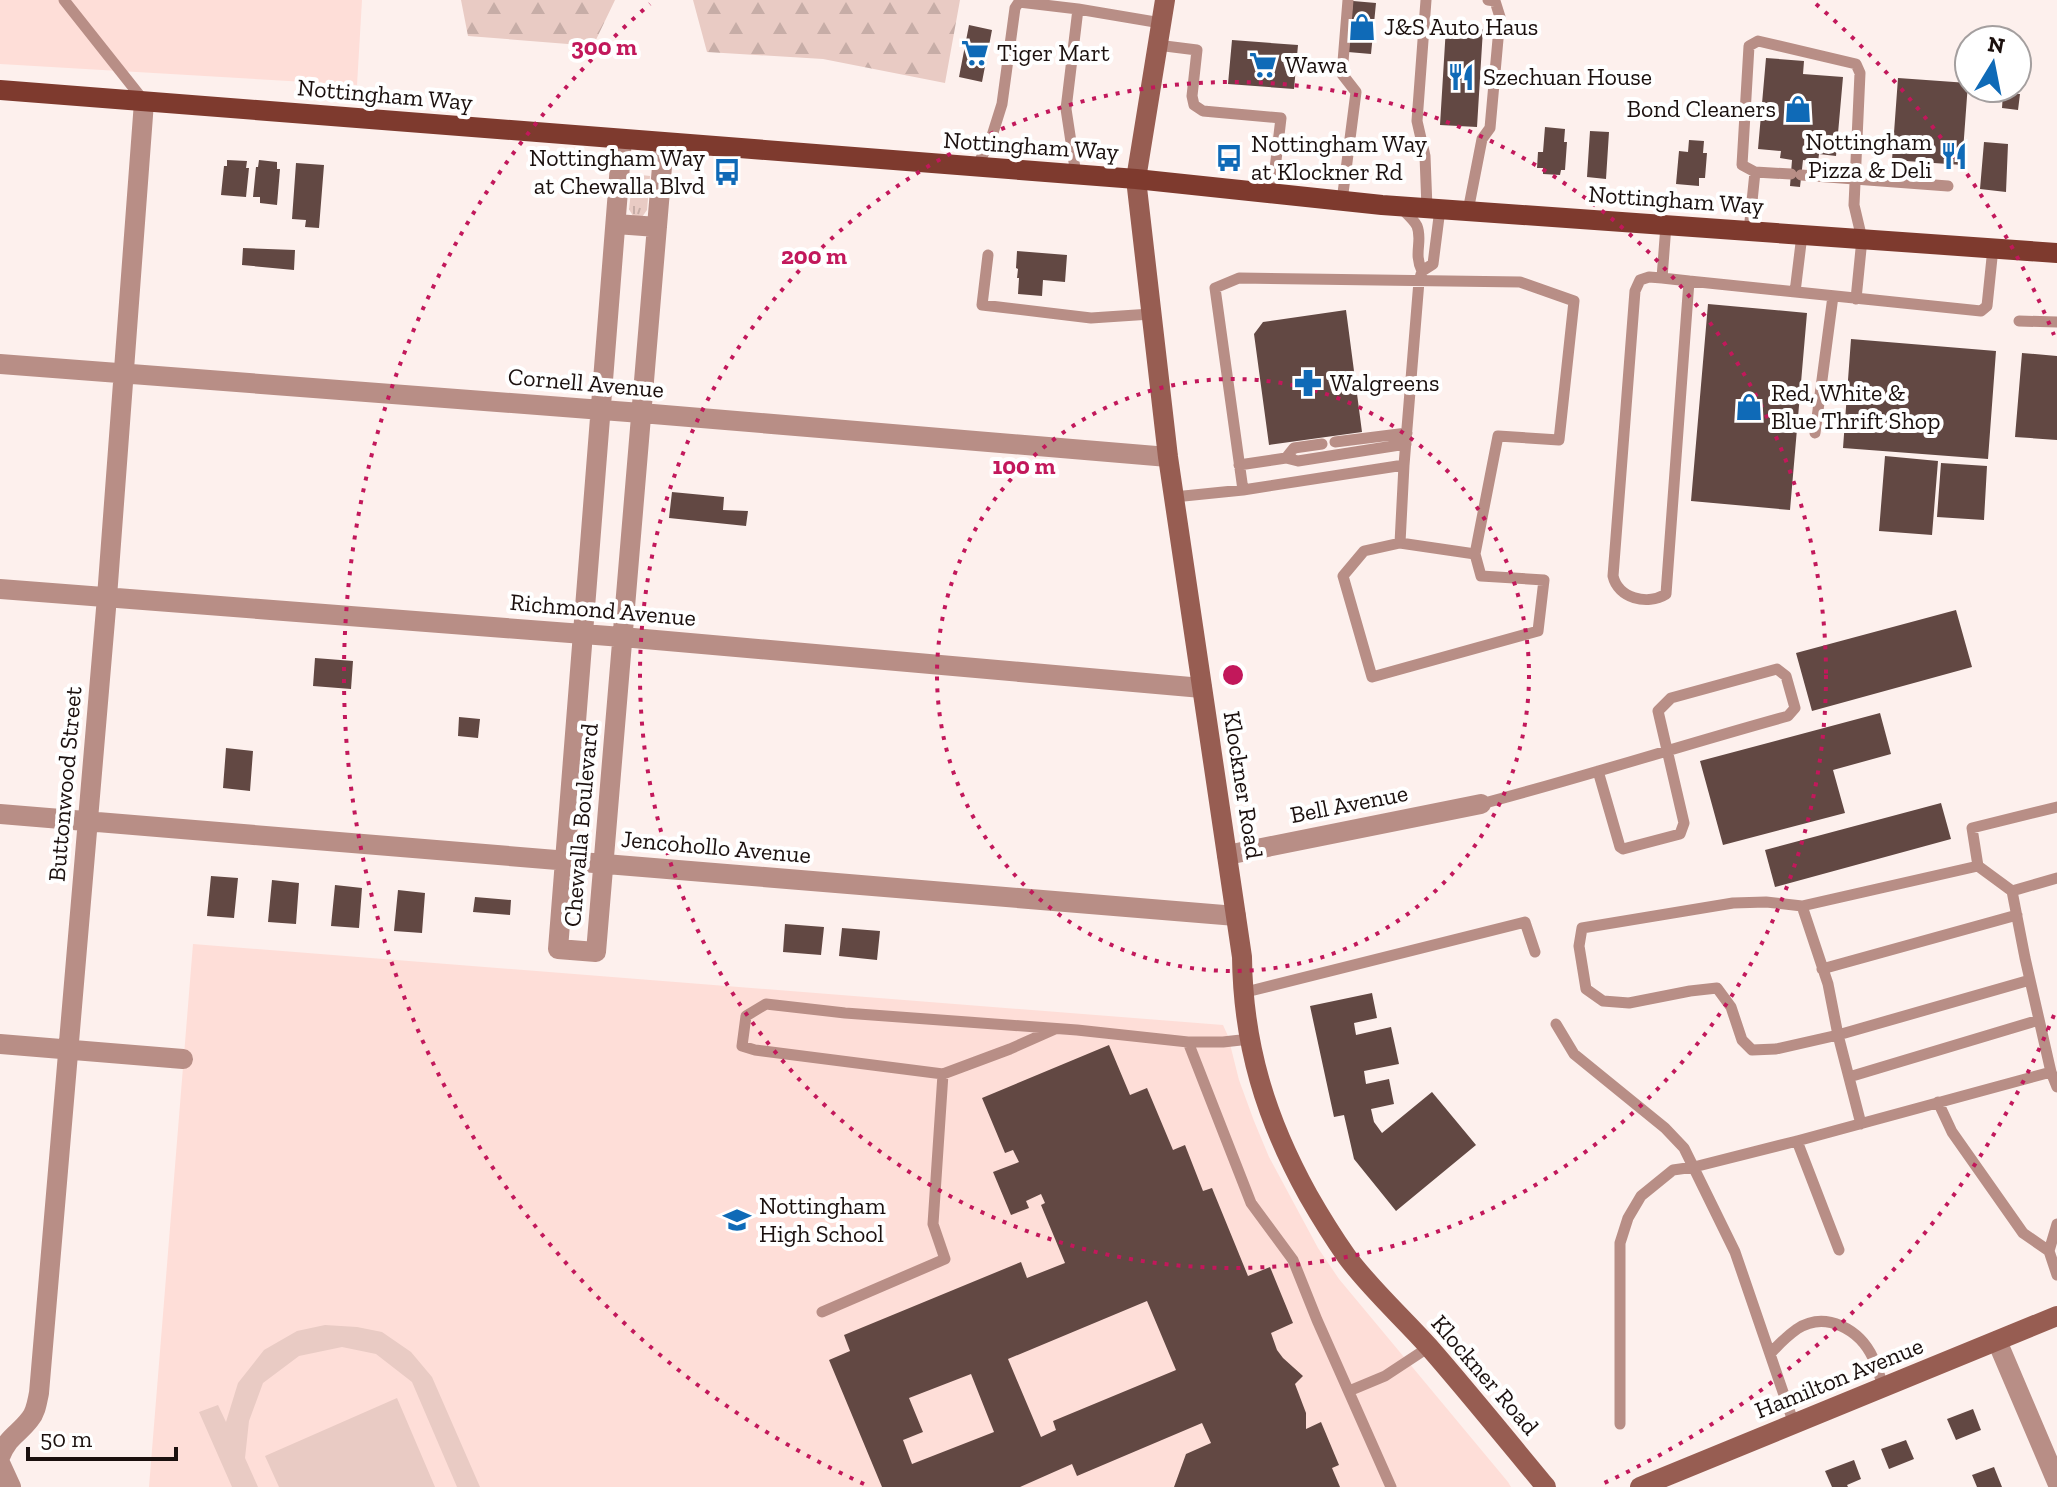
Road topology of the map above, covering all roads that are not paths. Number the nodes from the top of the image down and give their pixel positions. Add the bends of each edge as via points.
1 (64, 0) edge
2 (1165, 0) edge
3 (1348, 0) edge
4 (1426, 0) edge
5 (1488, 0) edge
6 (1078, 9) junction
7 (1161, 23) junction
8 (1157, 45) junction
9 (0, 90) edge
10 (144, 102) junction
11 (622, 140) junction
12 (664, 143) junction
13 (976, 168) junction
14 (1755, 172) junction
15 (1076, 175) junction
16 (1136, 179) junction
17 (1856, 180) junction
18 (1948, 186) dead end
19 (1272, 194) junction
20 (1342, 201) junction
21 (1399, 206) junction
22 (1433, 209) junction
23 (1468, 211) junction
24 (616, 224) junction
25 (1666, 225) junction
26 (657, 227) junction
27 (1749, 231) junction
28 (1802, 235) junction
29 (1862, 239) junction
30 (1993, 248) junction
31 (2057, 253) edge
32 (988, 255) dead end
33 (1420, 276) junction
34 (1662, 278) junction
35 (1689, 281) junction
36 (1795, 292) junction
37 (1833, 296) junction
38 (1856, 299) junction
39 (1151, 314) junction
40 (2019, 321) dead end
41 (2057, 322) edge
42 (0, 364) edge
43 (122, 373) junction
44 (602, 410) junction
45 (641, 413) junction
46 (1815, 433) dead end
47 (1406, 439) junction
48 (1168, 457) junction
49 (1286, 458) junction
50 (1239, 465) junction
51 (1404, 465) junction
52 (1243, 490) junction
53 (1174, 497) junction
54 (1400, 543) junction
55 (1475, 554) junction
56 (0, 589) edge
57 (107, 597) junction
58 (583, 634) junction
59 (622, 637) junction
60 (1202, 688) junction
61 (1668, 749) junction
62 (1598, 771) junction
63 (1481, 804) joint
64 (2057, 807) edge
65 (0, 814) edge
66 (88, 821) junction
67 (1227, 855) junction
68 (564, 861) junction
69 (603, 864) junction
70 (1978, 866) junction
71 (2057, 878) edge
72 (2012, 891) junction
73 (1802, 906) junction
74 (2017, 915) junction
75 (1236, 916) junction
76 (1535, 952) dead end
77 (1822, 969) junction
78 (2030, 980) junction
79 (1242, 993) junction
80 (2039, 1020) junction
81 (1556, 1024) dead end
82 (1055, 1029) junction
83 (1838, 1035) junction
84 (1250, 1039) junction
85 (1188, 1042) junction
86 (0, 1044) edge
87 (69, 1050) junction
88 (183, 1059) dead end
89 (2051, 1072) junction
90 (943, 1074) junction
91 (1849, 1077) junction
92 (2057, 1087) edge
93 (1938, 1102) junction
94 (1861, 1124) junction
95 (1797, 1141) junction
96 (1694, 1167) junction
97 (2057, 1224) edge
98 (1839, 1250) dead end
99 (2049, 1251) junction
100 (2057, 1275) edge
101 (822, 1312) dead end
102 (2057, 1316) edge
103 (1997, 1341) junction
104 (1429, 1347) junction
105 (1770, 1354) junction
106 (1883, 1387) junction
107 (1349, 1391) junction
108 (1620, 1424) dead end
109 (1794, 1424) junction
110 (0, 1457) edge
111 (0, 1463) edge
112 (2057, 1482) edge
113 (11, 1487) edge
114 (1391, 1487) edge
115 (1546, 1487) edge
116 (1640, 1487) edge

1 - 10 lane
2 - 7 main road, Klockner Road
3 - 20 lane via 1342,74 1356,92
4 - 22 lane via 1417,121
5 - 23 lane via 1495,1 1500,17 1490,128 1482,139
6 - 7 lane
6 - 13 lane via 1019,2 1015,8 1002,104
6 - 15 lane via 1066,109
7 - 8 main road, Klockner Road
8 - 16 main road, Klockner Road
8 - 19 lane via 1197,50 1192,96 1203,111 1281,118
9 - 10 main road, Nottingham Way
10 - 11 main road, Nottingham Way
10 - 43 street, Buttonwood Street
11 - 12 main road, Nottingham Way
11 - 24 street, Chewalla Boulevard
12 - 13 main road, Nottingham Way
12 - 26 street, Chewalla Boulevard
13 - 15 main road, Nottingham Way
14 - 17 lane
14 - 17 lane via 1742,165 1749,46 1758,41 1856,64
14 - 27 lane
15 - 16 main road, Nottingham Way
16 - 19 main road, Nottingham Way
16 - 39 main road, Klockner Road
17 - 18 lane
17 - 29 lane via 1854,205
19 - 20 main road, Nottingham Way
20 - 21 main road, Nottingham Way
21 - 22 main road, Nottingham Way
21 - 33 lane via 1417,225
22 - 23 main road, Nottingham Way
22 - 33 lane via 1433,264
23 - 25 main road, Nottingham Way
24 - 26 street
24 - 44 street, Chewalla Boulevard
25 - 27 main road, Nottingham Way
25 - 34 lane
26 - 45 street, Chewalla Boulevard
27 - 28 main road, Nottingham Way
28 - 29 main road, Nottingham Way
28 - 36 lane
29 - 30 main road, Nottingham Way
29 - 38 lane
30 - 31 main road, Nottingham Way
30 - 38 lane via 1987,306 1981,311
32 - 39 lane via 982,305 1091,318
33 - 47 lane
33 - 50 lane via 1239,278 1215,288
33 - 55 lane via 1520,282 1574,301 1559,440 1498,436
34 - 35 lane
34 - 35 lane via 1640,280 1635,291 1613,576 1624,595 1640,599 1666,594
35 - 36 lane
36 - 37 lane
37 - 38 lane
37 - 46 lane
39 - 48 main road, Klockner Road
40 - 41 lane
42 - 43 street, Cornell Avenue
43 - 44 street, Cornell Avenue
43 - 57 street, Buttonwood Street
44 - 45 street, Cornell Avenue
44 - 58 street, Chewalla Boulevard
45 - 48 street, Cornell Avenue
45 - 59 street, Chewalla Boulevard
47 - 49 lane via 1298,461
47 - 49 lane via 1294,448
47 - 51 lane
48 - 53 main road, Klockner Road
49 - 50 lane
50 - 52 lane
51 - 52 lane
51 - 54 lane
52 - 53 lane
53 - 60 main road, Klockner Road
54 - 55 lane
54 - 55 lane via 1364,551 1343,576 1372,677 1538,631 1544,580 1481,576
56 - 57 street, Richmond Avenue
57 - 58 street, Richmond Avenue
57 - 66 street, Buttonwood Street
58 - 59 street, Richmond Avenue
58 - 68 street, Chewalla Boulevard
59 - 60 street, Richmond Avenue
59 - 69 street, Chewalla Boulevard
60 - 67 main road, Klockner Road
61 - 61 lane via 1788,716 1795,708 1786,676 1777,669 1671,698 1658,711
61 - 62 lane
61 - 62 lane via 1684,823 1680,834 1620,847
62 - 63 lane
63 - 67 street, Bell Avenue
64 - 70 lane via 1972,828
65 - 66 street, Jencohollo Avenue
66 - 68 street, Jencohollo Avenue
66 - 87 street, Buttonwood Street
67 - 75 main road, Klockner Road
68 - 69 street, Jencohollo Avenue
68 - 69 street, Chewalla Boulevard via 558,949 583,951 596,952
69 - 75 street, Jencohollo Avenue
70 - 72 lane
70 - 73 lane
71 - 72 lane
72 - 74 lane
73 - 77 lane
73 - 83 lane via 1733,903 1582,928 1579,946 1586,989 1603,1001 1629,1003 1717,988 1752,1050
74 - 77 lane
74 - 78 lane
75 - 79 main road, Klockner Road
76 - 79 lane via 1525,922
77 - 83 lane
78 - 80 lane
78 - 83 lane
79 - 84 main road, Klockner Road
80 - 89 lane
80 - 91 lane
81 - 96 lane via 1574,1054 1665,1128
82 - 85 lane
82 - 90 lane
82 - 90 lane via 766,1004 746,1016 742,1046 755,1050
83 - 91 lane
84 - 85 lane
84 - 104 main road, Klockner Road via 1266,1106 1321,1217 1348,1257
85 - 107 lane via 1251,1203 1293,1260
86 - 87 street
87 - 88 street
87 - 110 street, Buttonwood Street via 39,1393 29,1420
89 - 92 lane
89 - 93 lane
90 - 101 lane via 933,1224 945,1259
91 - 94 lane
93 - 94 lane
93 - 99 lane via 1952,1132 2023,1233
94 - 95 lane
95 - 96 lane
95 - 98 lane
96 - 105 lane via 1735,1252
96 - 108 lane via 1673,1170 1641,1196 1620,1243
97 - 99 lane
99 - 100 lane
102 - 103 main road, Hamilton Avenue
103 - 106 main road, Hamilton Avenue
103 - 112 street
104 - 107 lane via 1385,1376
104 - 115 main road, Klockner Road
105 - 106 lane via 1798,1328 1824,1320 1847,1327 1862,1340
105 - 109 lane
106 - 109 main road, Hamilton Avenue
107 - 114 lane
109 - 116 main road, Hamilton Avenue
111 - 113 street

